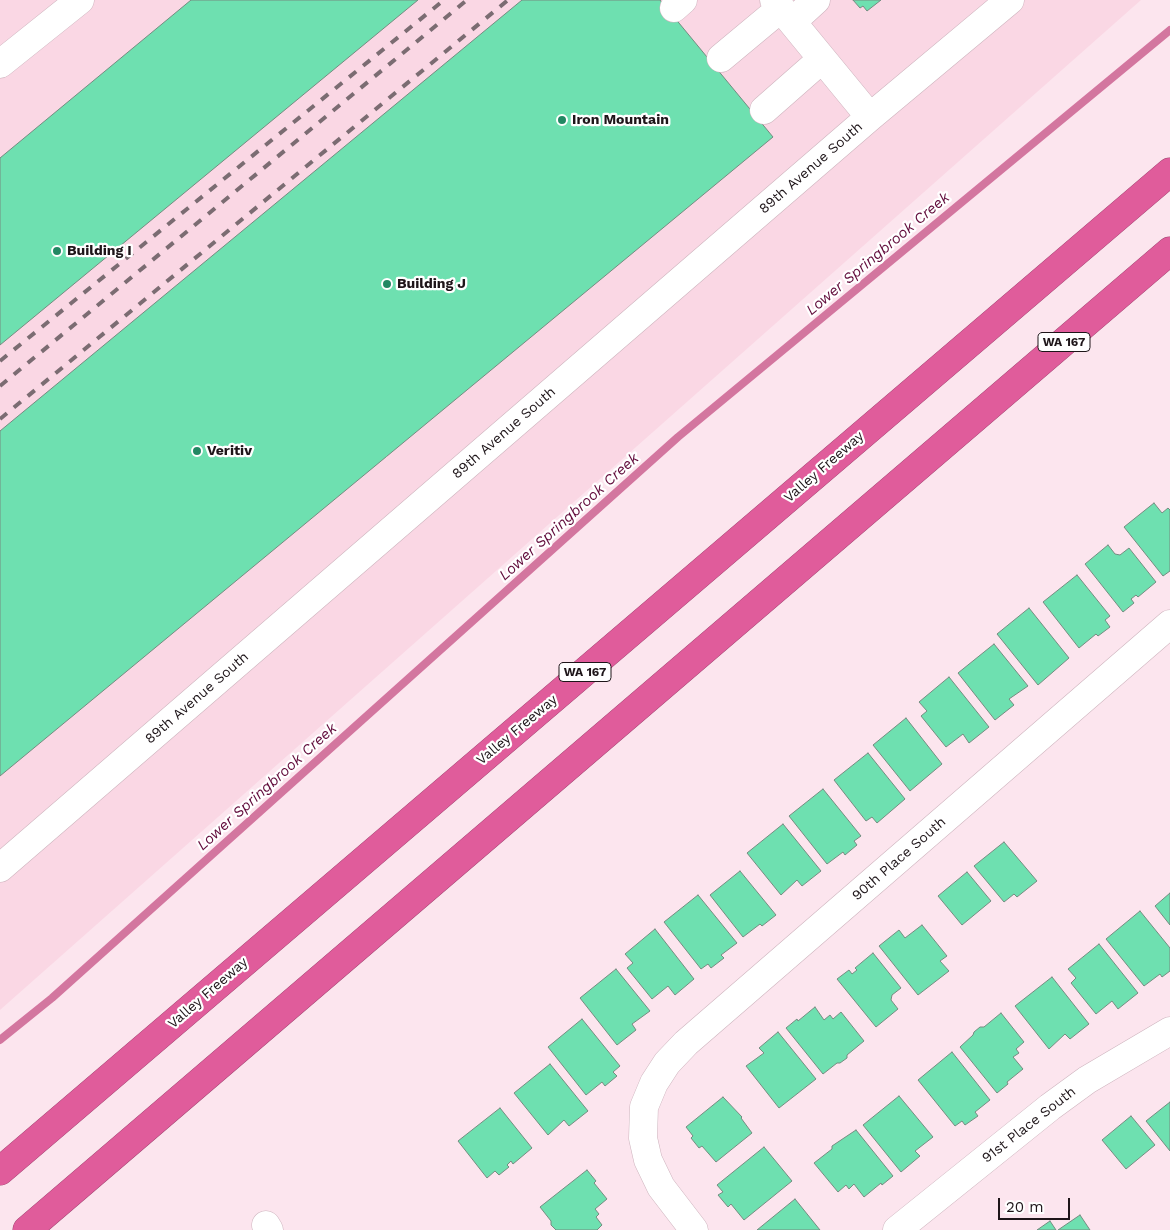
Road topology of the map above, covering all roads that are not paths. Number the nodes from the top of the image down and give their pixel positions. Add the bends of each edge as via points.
1 (80, 0) edge
2 (816, 0) edge
3 (1010, 0) edge
4 (782, 10) edge
5 (721, 58) dead end
6 (822, 59) junction
7 (0, 64) edge
8 (764, 110) dead end
9 (870, 117) junction
10 (1170, 172) edge
11 (1170, 250) edge
12 (1170, 624) edge
13 (0, 868) edge
14 (1170, 1031) edge
15 (0, 1172) edge
16 (27, 1230) edge
17 (694, 1230) edge
18 (897, 1230) edge

1 - 7 street
2 - 4 street
3 - 9 street, 89th Avenue South
4 - 5 street
4 - 6 street
6 - 8 street
6 - 9 street
9 - 13 street, 89th Avenue South
10 - 15 highway, Valley Freeway / WA 167
11 - 16 highway, WA 167
12 - 17 street, 90th Place South via 686,1043 667,1063 644,1107 643,1138 648,1160 661,1187
14 - 18 street, 91st Place South via 1087,1080

